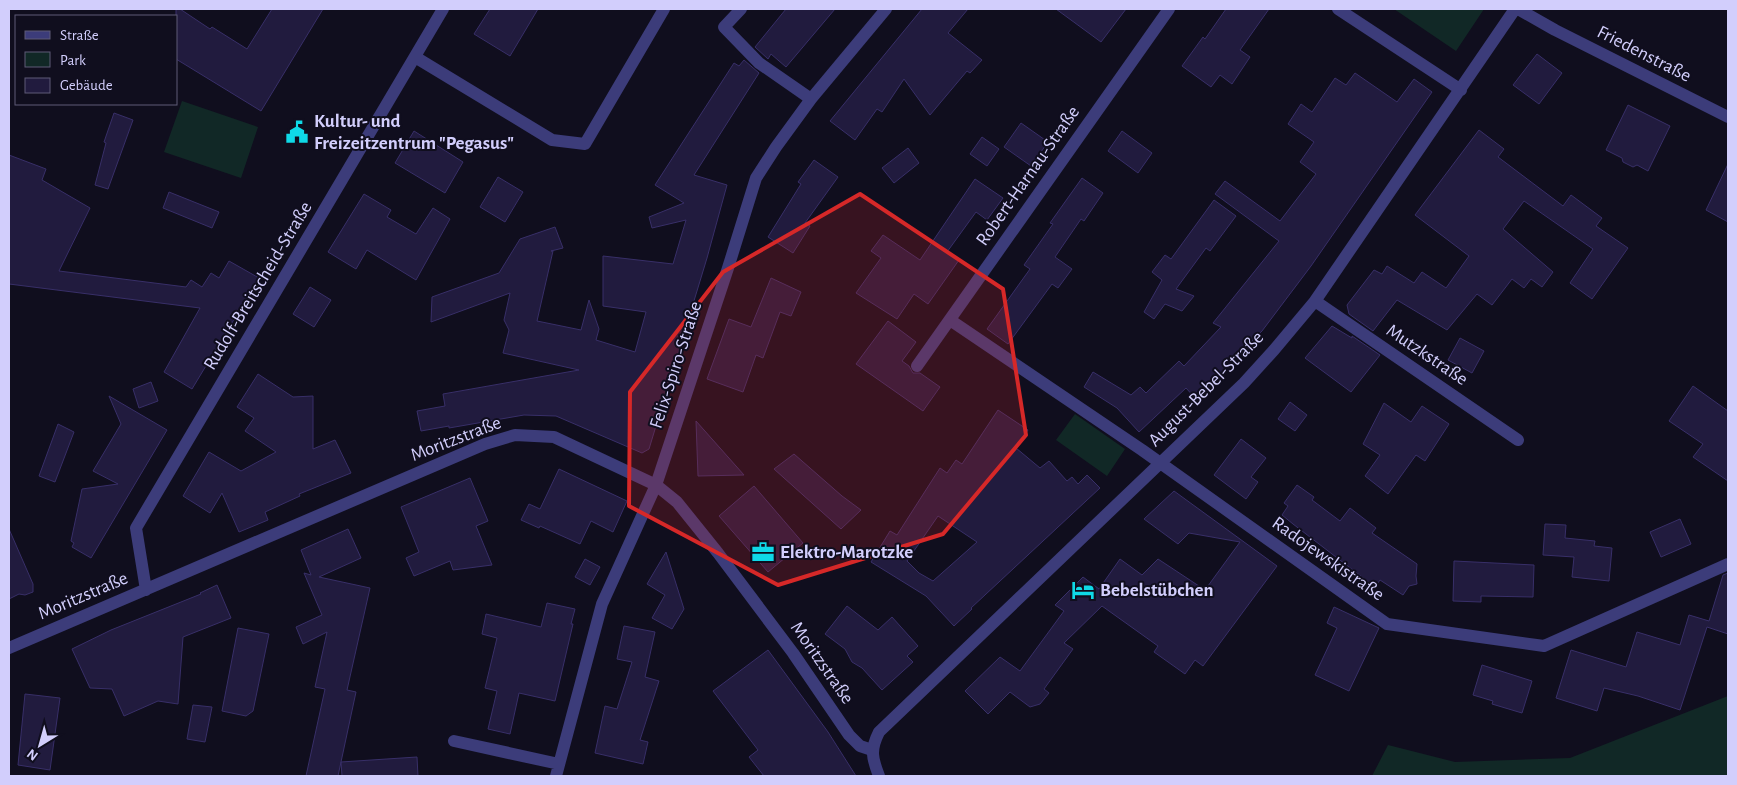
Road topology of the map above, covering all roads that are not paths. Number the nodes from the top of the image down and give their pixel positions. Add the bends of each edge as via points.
1 (443, 9) edge
2 (664, 9) edge
3 (741, 9) edge
4 (886, 9) edge
5 (1169, 9) edge
6 (1338, 9) edge
7 (1516, 9) edge
8 (415, 57) junction
9 (1461, 90) junction
10 (811, 99) junction
11 (1728, 116) edge
12 (1315, 301) junction
13 (950, 320) junction
14 (917, 366) dead end
15 (1518, 440) dead end
16 (1160, 463) junction
17 (656, 485) junction
18 (1728, 564) edge
19 (146, 590) junction
20 (9, 648) edge
21 (454, 741) dead end
22 (872, 750) junction
23 (558, 770) edge
24 (879, 776) edge

1 - 8 street, Rudolf-Breitscheid-Straße
2 - 8 street via 585,144 552,140
3 - 10 street via 724,27 759,63
4 - 10 street, Felix-Spiro-Straße
5 - 13 street, Robert-Harnau-Straße
6 - 9 street
7 - 9 street, August-Bebel-Straße
7 - 11 street, Friedenstraße
8 - 19 street, Rudolf-Breitscheid-Straße via 136,528
9 - 12 street, August-Bebel-Straße
10 - 17 street, Felix-Spiro-Straße via 756,178
12 - 15 street, Mutzkstraße
12 - 16 street, August-Bebel-Straße via 1244,382
13 - 14 street, Robert-Harnau-Straße
13 - 16 street, Radojewskistraße
16 - 18 street, Radojewskistraße via 1387,624 1544,646
16 - 22 street, August-Bebel-Straße via 898,712 878,732
17 - 19 street, Moritzstraße via 554,437 515,435 485,444
17 - 22 street, Moritzstraße via 677,502 718,553 849,735 860,746
17 - 23 street, Felix-Spiro-Straße via 602,604
19 - 20 street, Moritzstraße
21 - 23 street, Felix-Spiro-Straße
22 - 24 street

